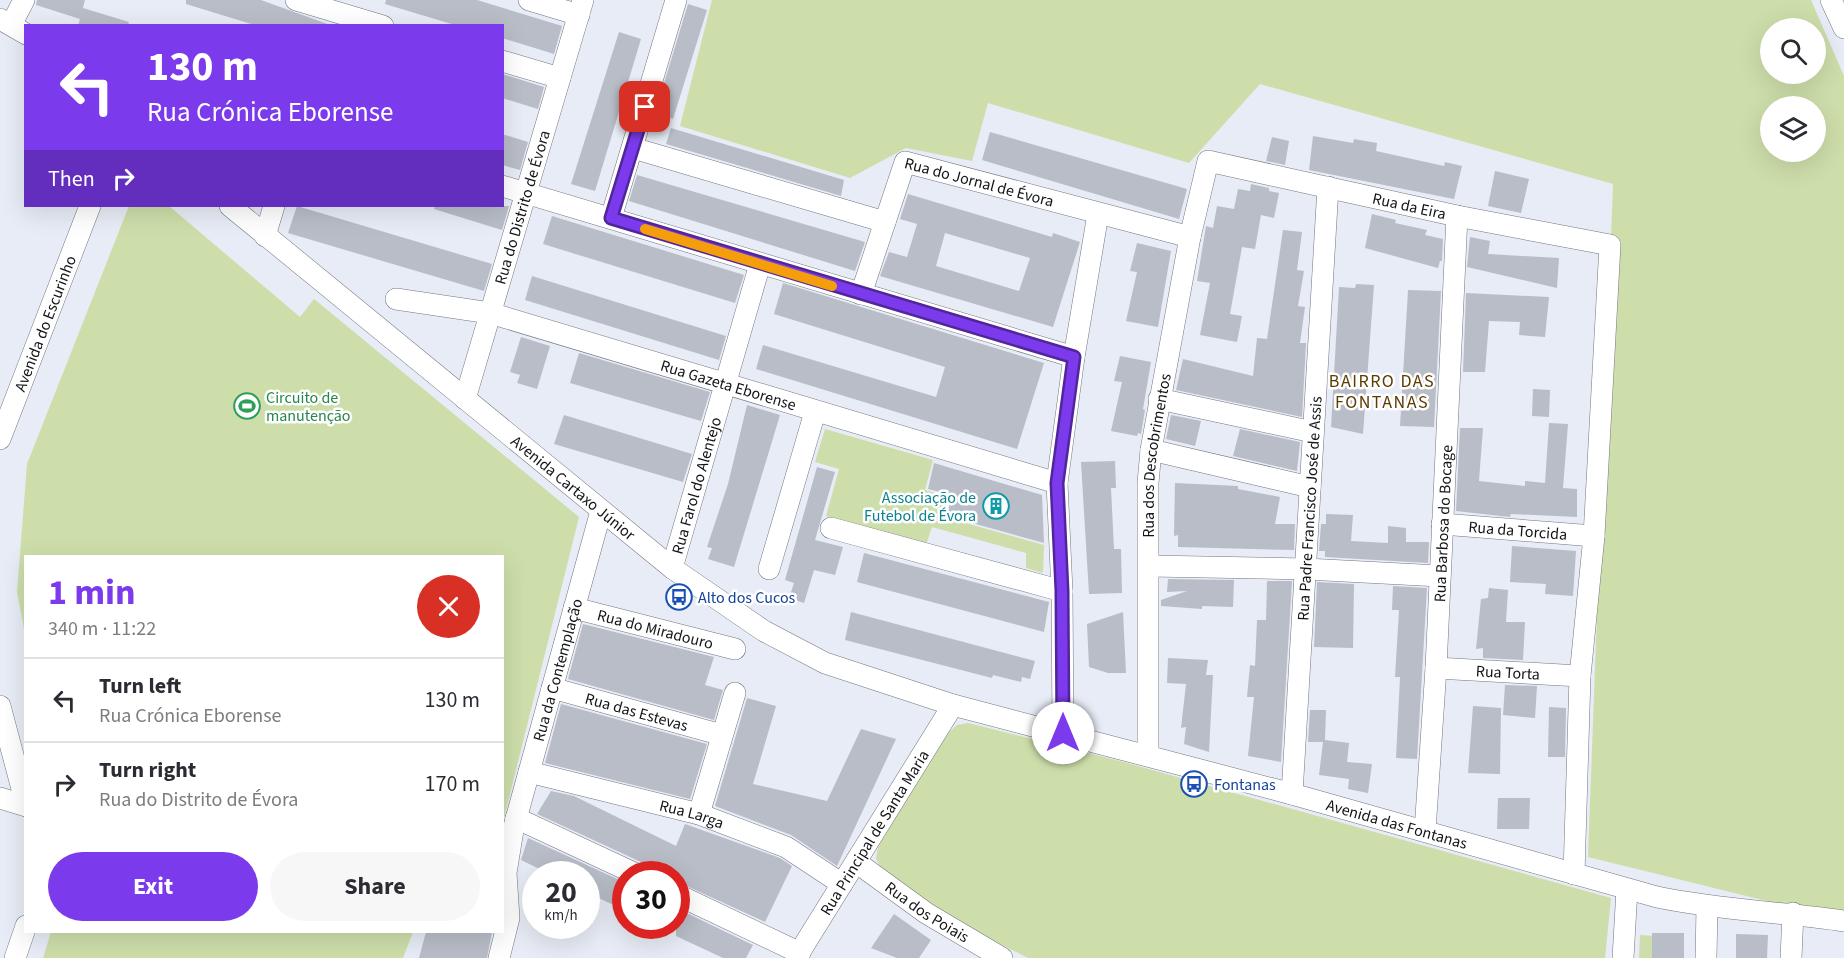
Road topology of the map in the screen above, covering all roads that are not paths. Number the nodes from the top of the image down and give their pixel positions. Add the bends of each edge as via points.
1 (24, 0) edge
2 (296, 0) edge
3 (529, 0) edge
4 (676, 0) edge
5 (1831, 0) edge
6 (581, 8) edge
7 (330, 12) edge
8 (375, 24) edge
9 (12, 26) edge
10 (1844, 28) edge
11 (504, 62) edge
12 (560, 78) junction
13 (633, 148) junction
14 (1208, 161) joint
15 (504, 187) edge
16 (1328, 188) junction
17 (526, 193) junction
18 (90, 207) edge
19 (231, 207) edge
20 (274, 207) edge
21 (1098, 214) junction
22 (1456, 216) junction
23 (611, 218) junction
24 (885, 222) junction
25 (265, 236) junction
26 (1190, 237) junction
27 (760, 264) junction
28 (861, 294) junction
29 (396, 299) dead end
30 (490, 313) junction
31 (1074, 357) junction
32 (724, 385) junction
33 (465, 399) junction
34 (1159, 399) junction
35 (815, 412) junction
36 (1313, 432) junction
37 (0, 439) edge
38 (1151, 450) junction
39 (1057, 483) junction
40 (1310, 487) junction
41 (601, 512) junction
42 (1442, 524) junction
43 (831, 528) dead end
44 (1594, 536) junction
45 (1150, 566) junction
46 (672, 568) junction
47 (769, 569) dead end
48 (1306, 569) junction
49 (1440, 576) junction
50 (1062, 591) junction
51 (574, 608) junction
52 (735, 649) dead end
53 (1436, 668) junction
54 (1580, 676) junction
55 (552, 688) junction
56 (735, 693) dead end
57 (953, 705) junction
58 (0, 706) edge
59 (1063, 733) junction
60 (722, 735) junction
61 (1148, 755) junction
62 (529, 772) junction
63 (1292, 794) junction
64 (24, 797) edge
65 (0, 798) edge
66 (24, 804) edge
67 (699, 814) junction
68 (514, 824) junction
69 (1425, 831) junction
70 (856, 862) junction
71 (612, 864) edge
72 (1575, 874) junction
73 (842, 884) junction
74 (1627, 889) junction
75 (690, 901) edge
76 (1707, 907) junction
77 (1793, 914) junction
78 (1844, 921) edge
79 (24, 932) edge
80 (798, 955) edge
81 (15, 958) edge
82 (499, 958) edge
83 (1002, 958) edge
84 (1623, 958) edge
85 (1706, 958) edge
86 (1791, 958) edge

1 - 9 street
2 - 7 street
3 - 6 street, Rua do Distrito de Évora
4 - 13 street
5 - 10 street
6 - 12 street, Rua do Distrito de Évora
7 - 8 street
11 - 12 street
12 - 17 street, Rua do Distrito de Évora
13 - 23 street
13 - 24 street
14 - 16 street, Rua da Eira
14 - 26 street, Rua dos Descobrimentos
15 - 17 street
16 - 22 street, Rua da Eira
16 - 36 street, Rua Padre Francisco José de Assis
17 - 23 street
17 - 30 street, Rua do Distrito de Évora
18 - 37 street, Avenida do Escurinho
19 - 25 street, Avenida Cartaxo Júnior
20 - 25 street
21 - 24 street, Rua do Jornal de Évora via 905,162
21 - 26 street, Rua do Jornal de Évora
21 - 31 street
22 - 42 street, Rua Barbosa do Bocage
22 - 44 street, Rua da Eira via 1610,245
23 - 27 street
24 - 28 street, Rua do Jornal de Évora
25 - 33 street, Avenida Cartaxo Júnior
26 - 34 street, Rua dos Descobrimentos
27 - 28 street
27 - 32 street, Rua Farol do Alentejo
28 - 31 street
29 - 30 street, Rua Gazeta Eborense
30 - 32 street, Rua Gazeta Eborense
30 - 33 street, Rua do Distrito de Évora
31 - 39 street
32 - 35 street, Rua Gazeta Eborense
32 - 46 street, Rua Farol do Alentejo
33 - 41 street, Avenida Cartaxo Júnior
34 - 36 street
34 - 38 street, Rua dos Descobrimentos
35 - 39 street, Rua Gazeta Eborense
35 - 47 street
36 - 40 street, Rua Padre Francisco José de Assis
38 - 40 street
38 - 45 street, Rua dos Descobrimentos
39 - 50 street
40 - 48 street, Rua Padre Francisco José de Assis
41 - 46 street, Avenida Cartaxo Júnior
41 - 51 street, Rua da Contemplação
42 - 44 street, Rua da Torcida
42 - 49 street, Rua Barbosa do Bocage
43 - 50 street
44 - 54 street
45 - 48 street
45 - 61 street, Rua dos Descobrimentos
46 - 57 street, Avenida Cartaxo Júnior via 764,631 825,663
48 - 49 street
48 - 63 street, Rua Padre Francisco José de Assis
49 - 53 street, Rua Barbosa do Bocage
50 - 59 street
51 - 52 street, Rua do Miradouro
51 - 55 street, Rua da Contemplação
53 - 54 street, Rua Torta
53 - 69 street, Rua Barbosa do Bocage
54 - 72 street
55 - 60 street, Rua das Estevas
55 - 62 street, Rua da Contemplação
56 - 60 street
57 - 59 street, Avenida das Fontanas
57 - 70 street, Rua Principal de Santa Maria
58 - 64 street
59 - 61 street, Avenida das Fontanas
60 - 67 street
61 - 63 street, Avenida das Fontanas
62 - 67 street, Rua Larga
62 - 68 street, Rua da Contemplação
63 - 69 street, Avenida das Fontanas
65 - 66 street
67 - 73 street, Rua Larga via 786,847
68 - 71 street
68 - 82 street, Rua da Contemplação via 506,873 509,918
69 - 72 street, Avenida das Fontanas
70 - 73 street, Rua Principal de Santa Maria
70 - 83 street, Rua dos Poiais via 926,913
72 - 74 street, Avenida das Fontanas
73 - 80 street, Rua Principal de Santa Maria
74 - 76 street, Avenida das Fontanas
74 - 84 street
75 - 80 street
76 - 77 street, Avenida das Fontanas
76 - 85 street
77 - 78 street, Avenida das Fontanas
77 - 86 street
79 - 81 street

